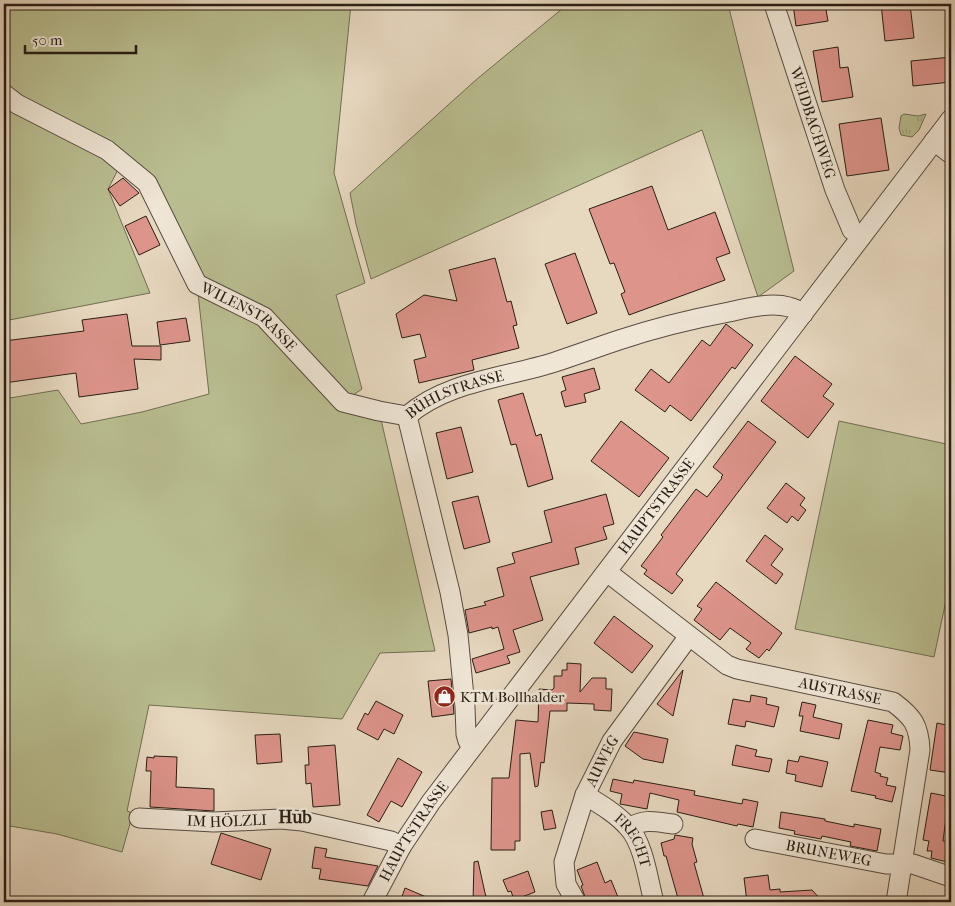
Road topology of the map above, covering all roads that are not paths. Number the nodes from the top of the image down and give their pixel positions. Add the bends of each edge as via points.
1 (774, 4) edge
2 (4, 94) edge
3 (951, 119) edge
4 (934, 141) junction
5 (951, 154) edge
6 (861, 237) junction
7 (803, 314) junction
8 (407, 416) junction
9 (607, 572) junction
10 (689, 636) junction
11 (474, 745) junction
12 (585, 795) junction
13 (139, 818) dead end
14 (673, 824) dead end
15 (629, 828) junction
16 (754, 839) dead end
17 (401, 847) junction
18 (902, 864) junction
19 (951, 877) edge
20 (372, 902) edge
21 (576, 902) edge
22 (654, 902) edge
23 (896, 902) edge

1 - 6 street, WEIDBACHWEG via 835,190 852,230
2 - 8 street, WILENSTRASSE via 16,104 107,150 147,183 197,284 264,317 342,402
3 - 4 street, HAUPTSTRASSE
4 - 5 street
4 - 6 street, HAUPTSTRASSE
6 - 7 street, HAUPTSTRASSE
7 - 8 street, BÜHLSTRASSE via 790,307 779,306 690,320 553,363 466,386 419,405
7 - 9 street, HAUPTSTRASSE
8 - 11 street, BÜHLSTRASSE via 450,592 458,634 466,734
9 - 10 street, AUSTRASSE
9 - 11 street, HAUPTSTRASSE
10 - 12 street, AUWEG via 612,741
10 - 18 street, AUSTRASSE via 737,669 893,702 905,711 915,722 920,750
11 - 17 street, HAUPTSTRASSE
12 - 15 street, FRECHT
12 - 21 street, AUWEG via 564,862 566,884
13 - 17 street, IM HÖLZLI via 214,822 302,821 391,841
14 - 15 street via 648,820
15 - 22 street, FRECHT via 638,845
16 - 18 street, BRUNEWEG via 886,864
17 - 20 street, HAUPTSTRASSE
18 - 19 street, BRUNEWEG via 913,864
18 - 23 street, AUSTRASSE

